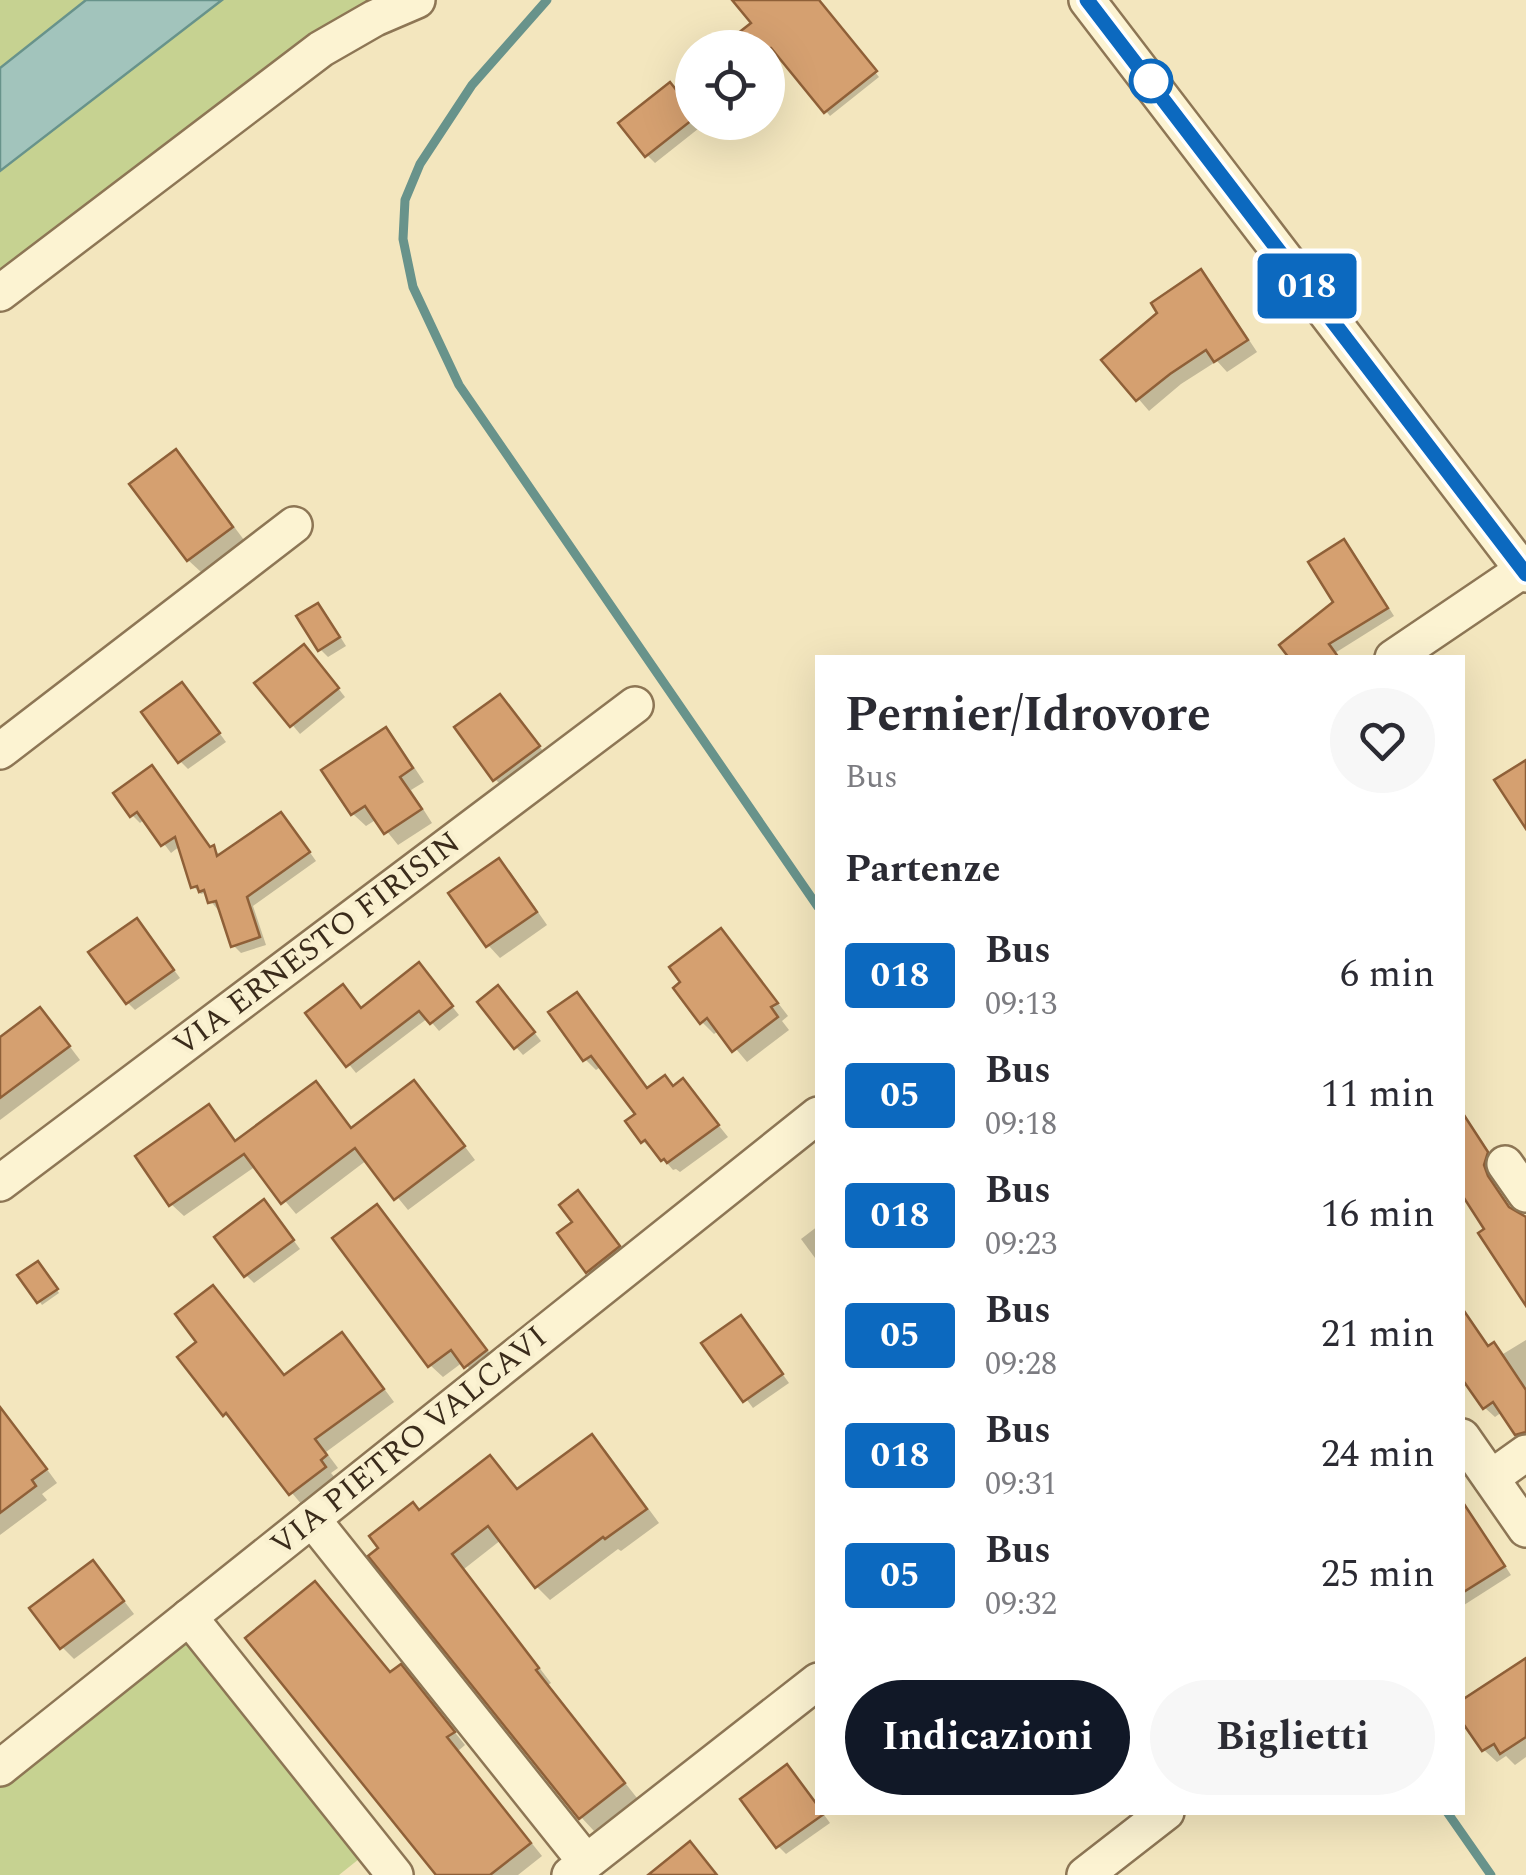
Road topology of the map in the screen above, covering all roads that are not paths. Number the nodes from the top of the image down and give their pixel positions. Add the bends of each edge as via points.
1 (417, 0) edge
2 (1087, 0) edge
3 (0, 293) edge
4 (294, 526) dead end
5 (1524, 572) edge
6 (1398, 655) edge
7 (635, 706) dead end
8 (0, 751) edge
9 (815, 1117) edge
10 (1505, 1164) dead end
11 (0, 1183) edge
12 (1526, 1194) edge
13 (1465, 1442) edge
14 (1526, 1453) edge
15 (1491, 1478) junction
16 (312, 1519) junction
17 (1526, 1529) edge
18 (189, 1617) junction
19 (815, 1683) edge
20 (0, 1768) edge
21 (1162, 1815) edge
22 (578, 1869) edge
23 (395, 1875) edge
24 (1085, 1875) edge

1 - 3 street via 321,49
2 - 5 street
4 - 8 street
5 - 6 street
7 - 11 street, VIA ERNESTO FIRISIN
9 - 16 street, VIA PIETRO VALCAVI
10 - 12 street
13 - 15 street
14 - 15 street
15 - 17 street
16 - 18 street, VIA PIETRO VALCAVI
16 - 22 street
18 - 20 street, VIA PIETRO VALCAVI
18 - 23 street
19 - 22 street
21 - 24 street

